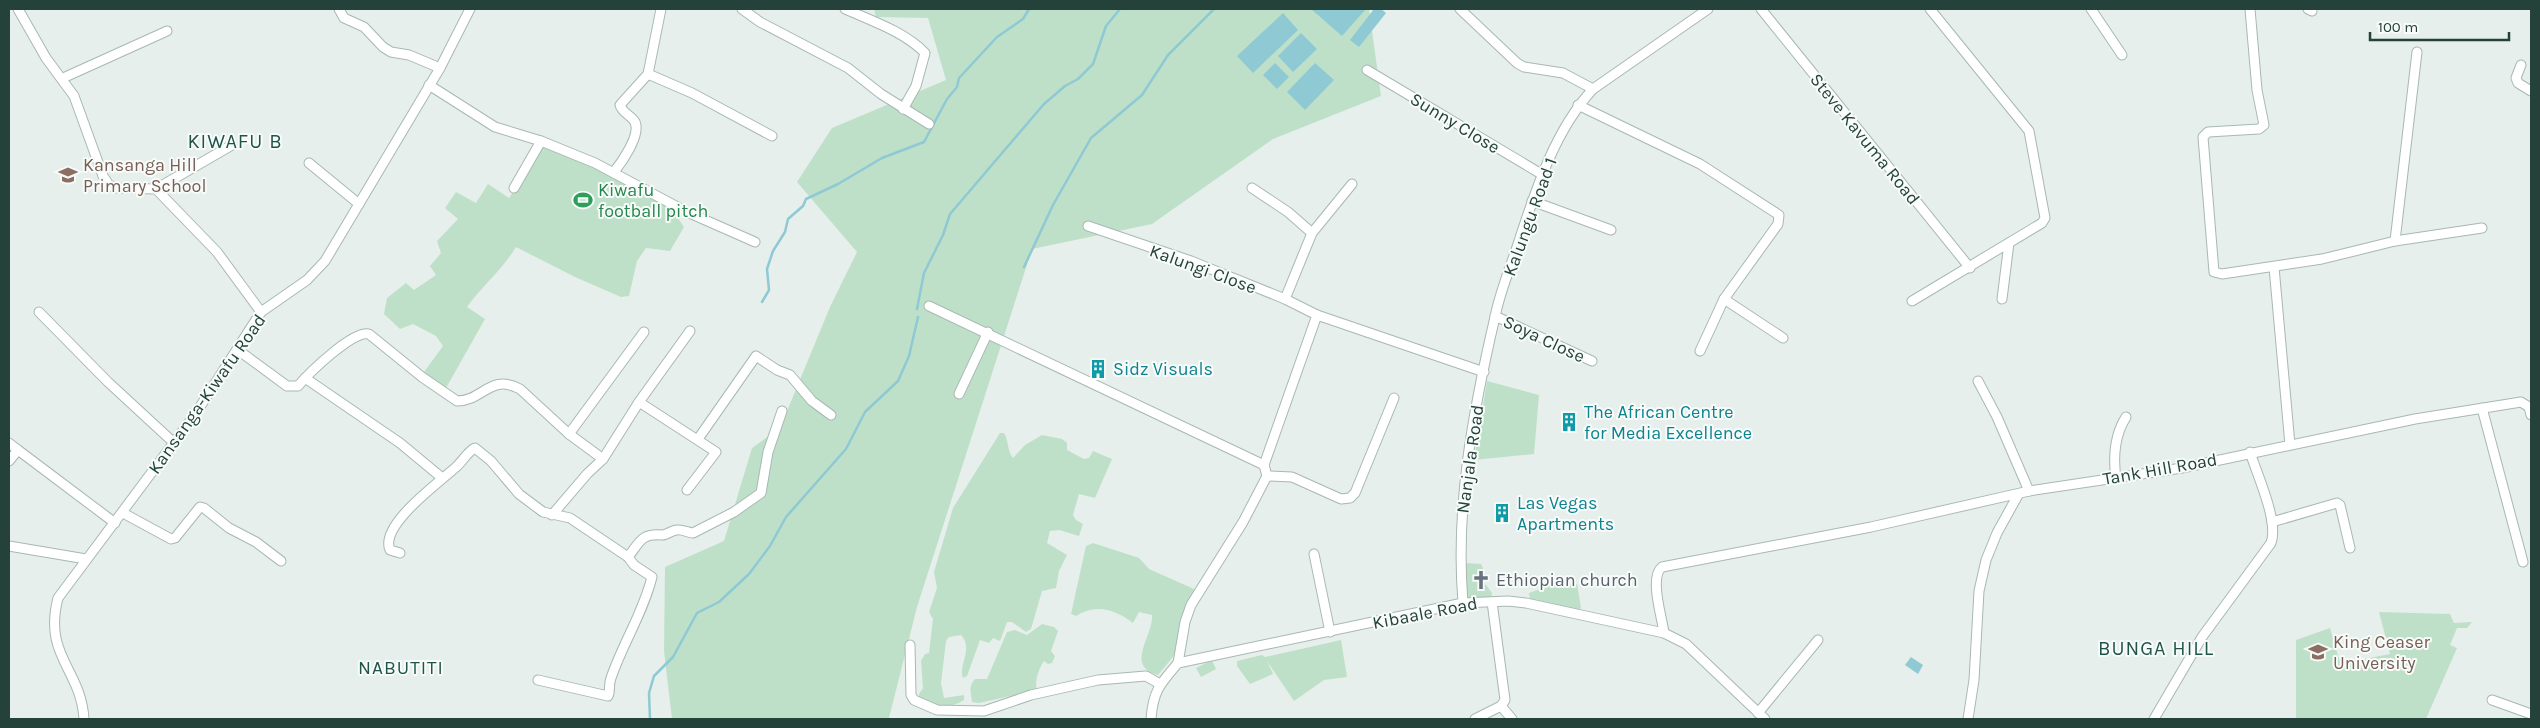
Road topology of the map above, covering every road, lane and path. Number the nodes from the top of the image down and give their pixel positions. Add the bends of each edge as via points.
1 (18, 9) edge
2 (339, 9) edge
3 (470, 9) edge
4 (660, 9) edge
5 (742, 9) edge
6 (845, 9) edge
7 (1460, 9) edge
8 (1708, 9) edge
9 (1761, 9) edge
10 (1930, 9) edge
11 (2091, 9) edge
12 (2250, 9) edge
13 (167, 31) dead end
14 (2417, 52) dead end
15 (2122, 55) dead end
16 (2521, 65) dead end
17 (440, 68) junction
18 (1367, 70) dead end
19 (648, 74) junction
20 (63, 78) junction
21 (429, 84) junction
22 (1593, 88) junction
23 (2531, 91) edge
24 (1578, 105) junction
25 (903, 109) junction
26 (929, 124) dead end
27 (772, 136) dead end
28 (541, 140) junction
29 (232, 145) dead end
30 (309, 163) dead end
31 (614, 172) junction
32 (1543, 175) junction
33 (1352, 184) dead end
34 (514, 188) dead end
35 (1252, 188) dead end
36 (156, 189) junction
37 (1532, 201) junction
38 (359, 204) junction
39 (1088, 226) dead end
40 (2482, 228) dead end
41 (1611, 230) dead end
42 (1312, 233) junction
43 (2395, 241) junction
44 (755, 242) dead end
45 (2009, 243) junction
46 (2274, 267) junction
47 (1970, 268) junction
48 (1285, 299) junction
49 (2002, 299) dead end
50 (1724, 300) junction
51 (1912, 301) dead end
52 (929, 306) dead end
53 (39, 312) dead end
54 (261, 312) junction
55 (1317, 315) junction
56 (1495, 316) junction
57 (690, 331) dead end
58 (644, 332) dead end
59 (988, 332) junction
60 (1783, 338) dead end
61 (238, 350) junction
62 (1700, 351) dead end
63 (1592, 361) dead end
64 (1484, 372) junction
65 (305, 378) junction
66 (1978, 381) dead end
67 (959, 394) dead end
68 (1394, 398) dead end
69 (639, 402) junction
70 (2482, 408) junction
71 (782, 411) dead end
72 (2530, 411) edge
73 (831, 415) dead end
74 (2126, 417) dead end
75 (568, 434) junction
76 (698, 439) junction
77 (173, 442) junction
78 (9, 443) edge
79 (2290, 445) junction
80 (18, 450) junction
81 (2250, 452) junction
82 (603, 459) junction
83 (9, 461) edge
84 (1264, 465) junction
85 (1267, 476) junction
86 (441, 477) junction
87 (2116, 478) junction
88 (687, 490) dead end
89 (2029, 491) junction
90 (2018, 495) junction
91 (123, 513) junction
92 (552, 515) junction
93 (2272, 522) junction
94 (115, 523) junction
95 (9, 546) edge
96 (2350, 548) dead end
97 (400, 553) dead end
98 (1314, 554) dead end
99 (628, 557) junction
100 (86, 559) junction
101 (280, 561) dead end
102 (2523, 562) dead end
103 (1492, 602) junction
104 (1463, 603) junction
105 (1330, 632) junction
106 (1664, 633) junction
107 (1818, 640) dead end
108 (910, 645) dead end
109 (1178, 663) junction
110 (538, 680) dead end
111 (1160, 684) junction
112 (2492, 700) dead end
113 (1501, 706) junction
114 (2531, 714) edge
115 (1761, 716) edge
116 (84, 719) edge
117 (1151, 719) edge
118 (1475, 719) edge
119 (1512, 719) edge
120 (1968, 719) edge
121 (2154, 719) edge

1 - 20 street via 46,58
2 - 17 street via 344,18 364,27 383,47
3 - 17 street, Kansanga-Kiwafu Road
4 - 19 street
5 - 25 street via 760,22 848,68
6 - 25 street via 905,38 925,54 916,86
7 - 22 street via 1517,63 1563,73
8 - 22 street, Kalungu Road 1
9 - 47 street, Steve Kavuma Road
10 - 45 street via 2030,136 2045,218
11 - 15 street
12 - 46 street via 2257,90 2264,125 2259,129 2208,132 2203,137 2213,270 2222,274
13 - 20 street
14 - 43 street
16 - 23 street via 2516,78
17 - 21 street, Kansanga-Kiwafu Road
18 - 32 street, Sunny Close
19 - 27 street via 692,93
19 - 31 street via 621,102 636,130 625,158
20 - 36 street via 74,96 102,176 109,185
21 - 28 street via 494,127
21 - 38 street, Kansanga-Kiwafu Road
22 - 24 street, Kalungu Road 1
24 - 32 street, Kalungu Road 1
24 - 50 street via 1700,164 1779,215 1778,224
25 - 26 street
28 - 31 street
28 - 34 street
29 - 36 street
30 - 38 street
31 - 44 street via 687,212
32 - 37 street, Kalungu Road 1
33 - 42 street
35 - 42 street
36 - 54 street via 217,252
37 - 41 street
37 - 56 street, Kalungu Road 1
38 - 54 street, Kansanga-Kiwafu Road via 318,271
39 - 48 street, Kalungi Close via 1191,261
40 - 43 street
42 - 48 street
43 - 46 street
45 - 47 street
45 - 49 street
46 - 79 street
47 - 51 street
48 - 55 street, Kalungi Close
50 - 60 street
50 - 62 street
52 - 59 street
53 - 77 street
54 - 61 street, Kansanga-Kiwafu Road
55 - 64 street, Kalungi Close
55 - 84 street
56 - 63 street, Soya Close
56 - 64 street, Nanjala Road
57 - 69 street
58 - 75 street
59 - 67 street
59 - 84 street
61 - 65 street via 286,386 298,386
61 - 77 street, Kansanga-Kiwafu Road
64 - 104 street, Nanjala Road via 1461,503
65 - 75 street via 357,335 369,334 451,398 464,401 492,385 510,384 520,389
65 - 86 street via 384,432
66 - 89 street via 1998,416
68 - 85 street via 1355,493 1350,498 1341,499 1292,477
69 - 76 street
69 - 82 street
70 - 72 street, Tank Hill Road via 2522,402
70 - 79 street, Tank Hill Road via 2415,418
70 - 102 street
71 - 99 street via 768,452 761,492 734,512 693,533 678,529 662,535 648,535 640,540
73 - 76 street via 812,401 790,374 777,370 756,356
74 - 87 street via 2116,439
75 - 82 street
76 - 88 street via 716,452
77 - 91 street, Kansanga-Kiwafu Road
78 - 80 street
79 - 81 street, Tank Hill Road
80 - 83 street
80 - 94 street
81 - 87 street, Tank Hill Road via 2182,468
81 - 93 street
82 - 92 street
84 - 85 street
85 - 109 street via 1192,605 1185,622
86 - 92 street via 457,466 472,449 478,449 519,494
86 - 97 street via 393,528 389,548
87 - 89 street, Tank Hill Road
89 - 90 street, Tank Hill Road
90 - 106 street, Tank Hill Road via 1662,567 1655,577
90 - 120 street via 1986,560 1979,591 1974,680
91 - 94 street, Kansanga-Kiwafu Road
91 - 101 street via 171,539 200,507 204,508 228,528 256,542
92 - 99 street via 570,518
93 - 96 street via 2337,503
93 - 121 street via 2274,535 2271,543 2202,637
94 - 100 street, Kansanga-Kiwafu Road
95 - 100 street
98 - 105 street
99 - 110 street via 652,577 636,624 610,679 608,696
100 - 116 street, Kansanga-Kiwafu Road via 58,598 54,622 60,655 80,692
103 - 104 street, Kibaale Road
103 - 106 street, Kibaale Road via 1526,603
103 - 113 street via 1505,692
104 - 105 street, Kibaale Road
105 - 109 street, Kibaale Road
106 - 115 street, Kibaale Road via 1686,644
107 - 115 street
108 - 111 street via 911,695 921,705 937,710 984,711 1031,695 1127,676 1146,676
109 - 111 street
111 - 117 street via 1154,694
112 - 114 street
113 - 118 street
113 - 119 street

